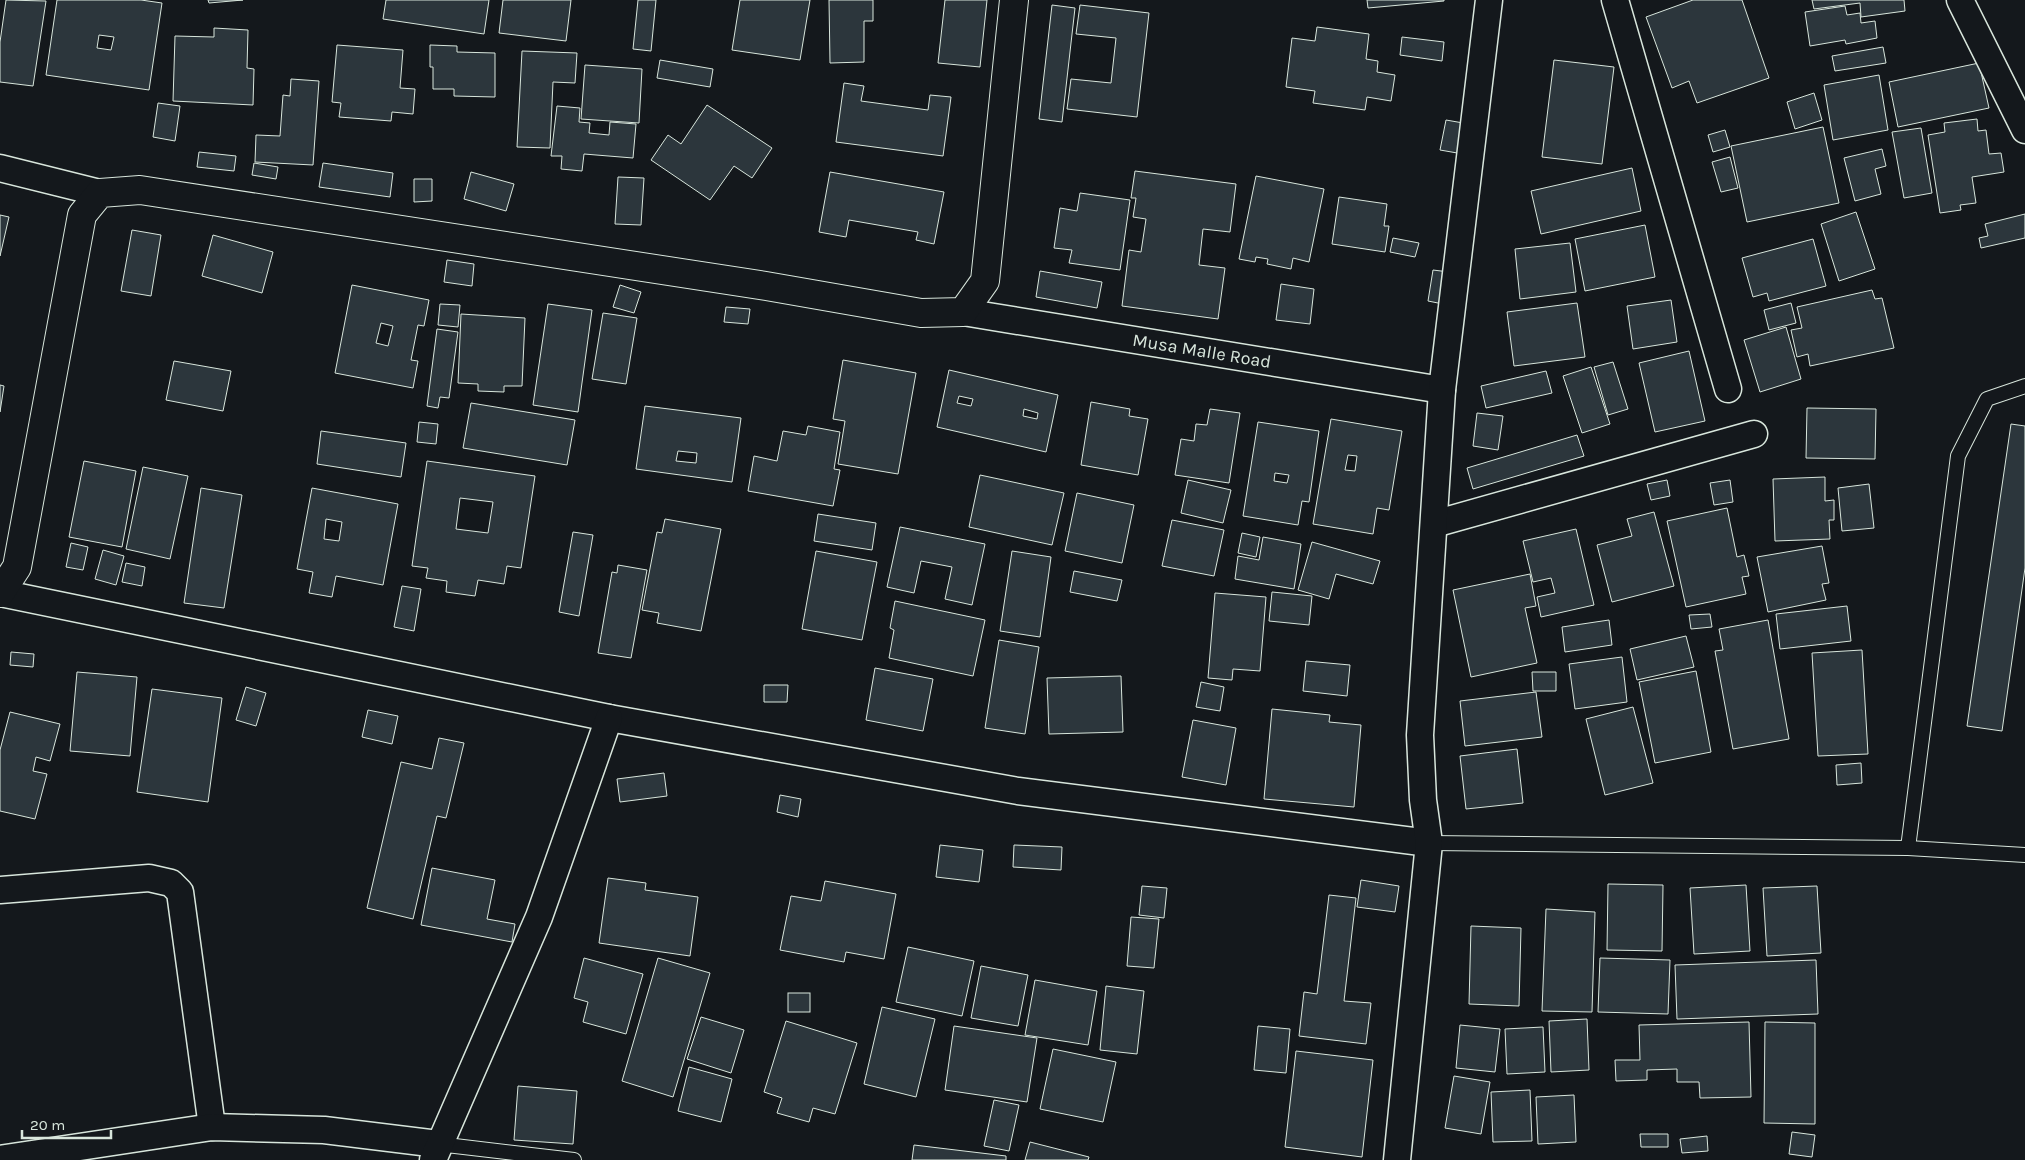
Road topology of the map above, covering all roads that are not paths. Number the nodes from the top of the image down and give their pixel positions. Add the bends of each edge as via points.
1 (1014, 0) edge
2 (1489, 0) edge
3 (1615, 0) edge
4 (1960, 0) edge
5 (2025, 130) edge
6 (0, 168) edge
7 (100, 193) junction
8 (962, 312) junction
9 (2025, 386) edge
10 (1728, 389) dead end
11 (1442, 390) junction
12 (1754, 434) dead end
13 (1434, 524) junction
14 (0, 593) edge
15 (609, 718) junction
16 (1429, 843) junction
17 (1908, 848) junction
18 (2025, 855) edge
19 (0, 890) edge
20 (212, 1127) junction
21 (435, 1152) edge
22 (0, 1159) edge
23 (574, 1160) edge
24 (1397, 1160) edge

1 - 8 street via 985,281
2 - 11 street
3 - 10 street
4 - 5 street
6 - 7 street
7 - 8 street via 140,190 766,286 921,313
7 - 14 street via 82,215 17,567
8 - 11 street, Musa Malle Road
9 - 17 lane via 1987,399 1958,456
11 - 13 street
12 - 13 street
13 - 16 street via 1420,735
14 - 15 street
15 - 16 street via 1018,791
15 - 21 street via 539,917
16 - 17 lane
16 - 24 street
17 - 18 lane
19 - 20 street via 149,878 170,883 180,892
20 - 21 street via 324,1130
20 - 22 street
21 - 23 lane

